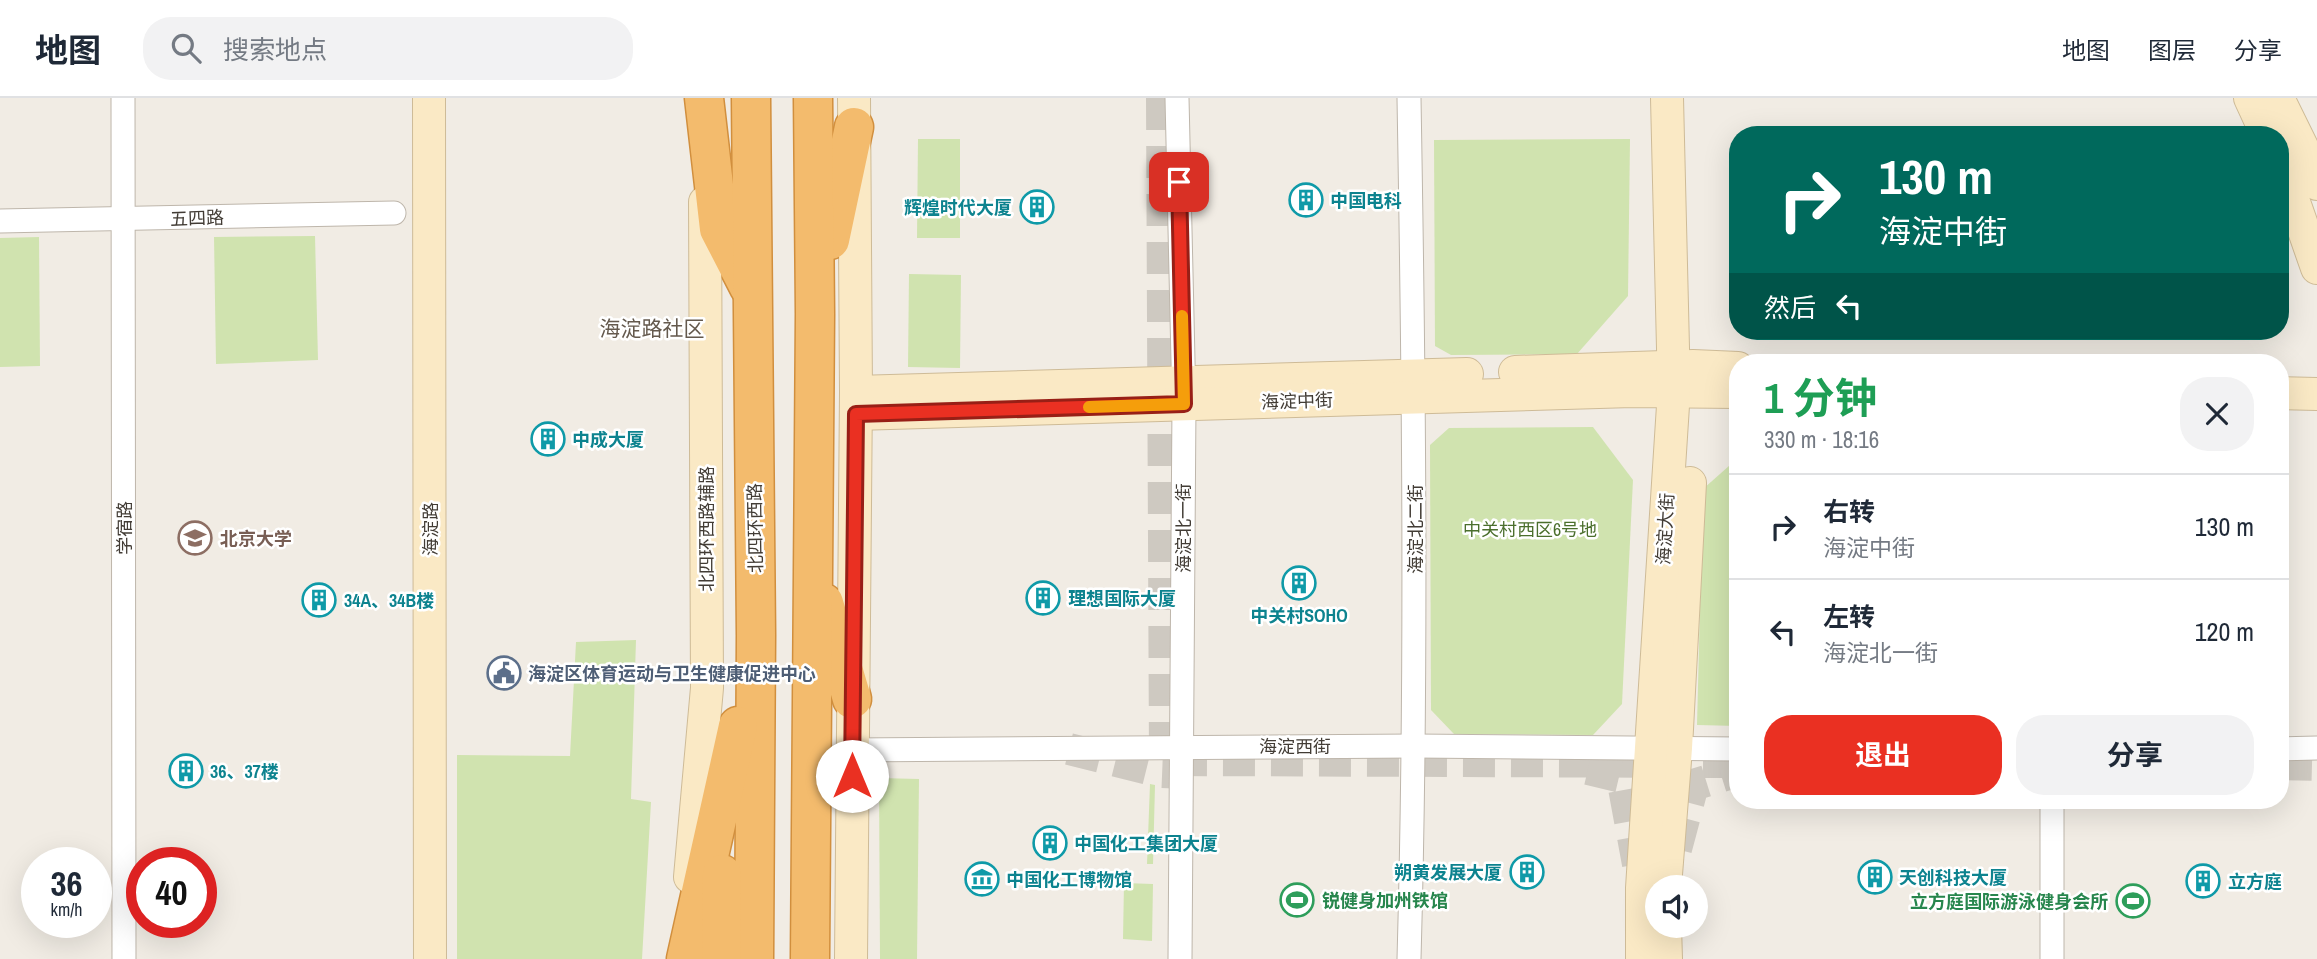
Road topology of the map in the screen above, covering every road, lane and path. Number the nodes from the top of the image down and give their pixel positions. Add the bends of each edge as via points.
1 (123, 98) edge
2 (429, 98) edge
3 (704, 98) edge
4 (751, 98) edge
5 (813, 98) edge
6 (1177, 98) edge
7 (1409, 98) edge
8 (1667, 98) edge
9 (1688, 98) edge
10 (2250, 98) edge
11 (2278, 98) edge
12 (854, 112) edge
13 (2263, 126) edge
14 (2288, 126) edge
15 (2289, 130) edge
16 (2302, 168) edge
17 (394, 213) dead end
18 (125, 220) junction
19 (0, 221) edge
20 (2317, 268) edge
21 (752, 293) junction
22 (815, 314) junction
23 (1729, 370) edge
24 (1683, 378) junction
25 (1414, 387) junction
26 (1729, 390) edge
27 (1184, 393) junction
28 (2289, 393) edge
29 (2317, 394) edge
30 (856, 403) junction
31 (2289, 414) edge
32 (2317, 415) edge
33 (812, 561) junction
34 (756, 635) junction
35 (852, 699) junction
36 (1415, 746) junction
37 (1182, 747) junction
38 (2317, 748) edge
39 (1664, 749) junction
40 (1729, 749) edge
41 (2289, 749) edge
42 (852, 750) junction
43 (724, 802) junction
44 (2052, 809) edge
45 (1665, 875) edge
46 (1665, 938) edge
47 (124, 959) edge
48 (430, 959) edge
49 (684, 959) edge
50 (721, 959) edge
51 (754, 959) edge
52 (810, 959) edge
53 (852, 959) edge
54 (1180, 959) edge
55 (1409, 959) edge
56 (1642, 959) edge
57 (1666, 959) edge
58 (2052, 959) edge

1 - 18 street, 学宿路
2 - 48 street, 海淀路
3 - 21 highway via 719,229
3 - 49 street, 北四环西路辅路 via 707,688
4 - 21 highway, 北四环西路
5 - 22 highway
6 - 27 street, 海淀北一街
7 - 25 street, 海淀北二街
8 - 24 street, 海淀大街
9 - 24 street, 海淀大街
10 - 13 street
11 - 14 street
12 - 22 highway
12 - 30 street
15 - 16 street
16 - 20 street
17 - 18 street, 五四路
18 - 19 street, 五四路
18 - 47 street, 学宿路
21 - 34 highway, 北四环西路
22 - 33 highway
23 - 24 street, 海淀中街
24 - 25 street, 海淀中街
24 - 26 street, 海淀中街
24 - 39 street, 海淀大街
25 - 27 street, 海淀中街
25 - 36 street, 海淀北二街
27 - 30 street, 海淀中街
27 - 37 street, 海淀北一街
28 - 29 street
30 - 35 street
31 - 32 street
33 - 35 highway
33 - 52 highway
34 - 43 highway
34 - 51 highway, 北四环西路
35 - 42 street
36 - 37 street, 海淀西街
36 - 39 street, 海淀西街
36 - 55 street, 海淀北二街
37 - 42 street, 海淀西街
37 - 54 street, 海淀北一街
38 - 41 street
39 - 40 street, 海淀西街
39 - 45 street, 海淀大街
39 - 56 street, 海淀大街 via 1642,888
42 - 53 street
43 - 49 highway
43 - 50 highway
44 - 58 street
46 - 57 street

